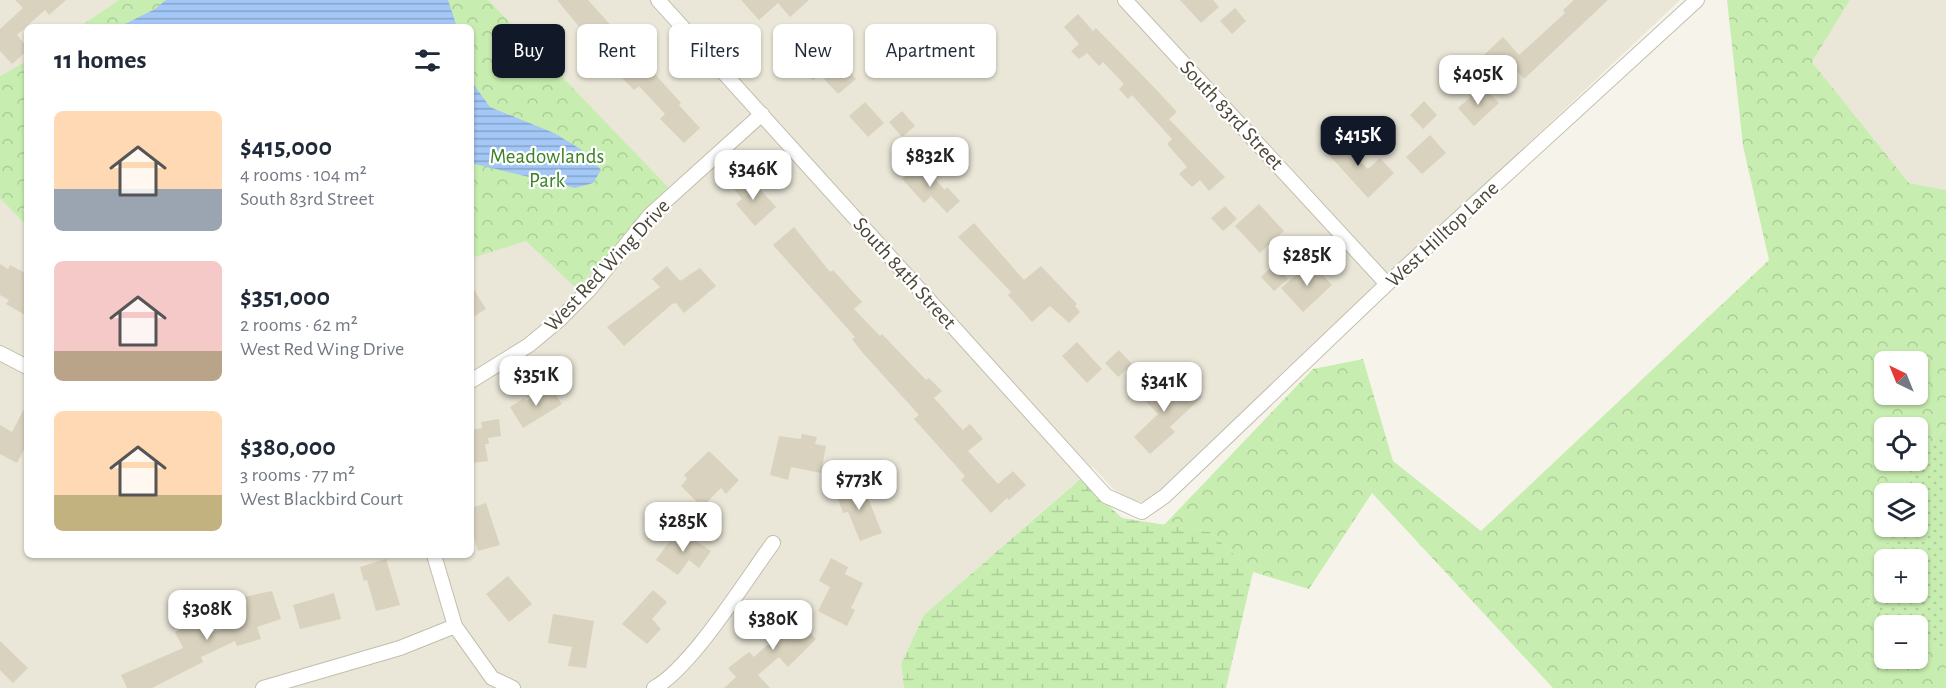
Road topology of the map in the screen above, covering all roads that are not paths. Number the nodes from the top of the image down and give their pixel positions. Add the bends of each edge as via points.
1 (658, 0) edge
2 (1697, 0) edge
3 (1127, 1) edge
4 (762, 114) junction
5 (1387, 284) junction
6 (0, 353) edge
7 (24, 365) edge
8 (474, 379) edge
9 (1165, 496) joint
10 (773, 543) dead end
11 (435, 558) edge
12 (455, 626) junction
13 (263, 688) edge
14 (513, 688) edge
15 (654, 688) edge

1 - 4 street, South 84th Street
2 - 5 street, West Hilltop Lane
3 - 5 street, South 83rd Street
4 - 8 street, West Red Wing Drive via 651,215 559,320 529,345
4 - 9 street, South 84th Street via 1106,496 1142,512
5 - 9 street, West Hilltop Lane
6 - 7 street
10 - 15 street via 704,637 668,680
11 - 12 street
12 - 13 street via 400,648
12 - 14 street via 492,678

